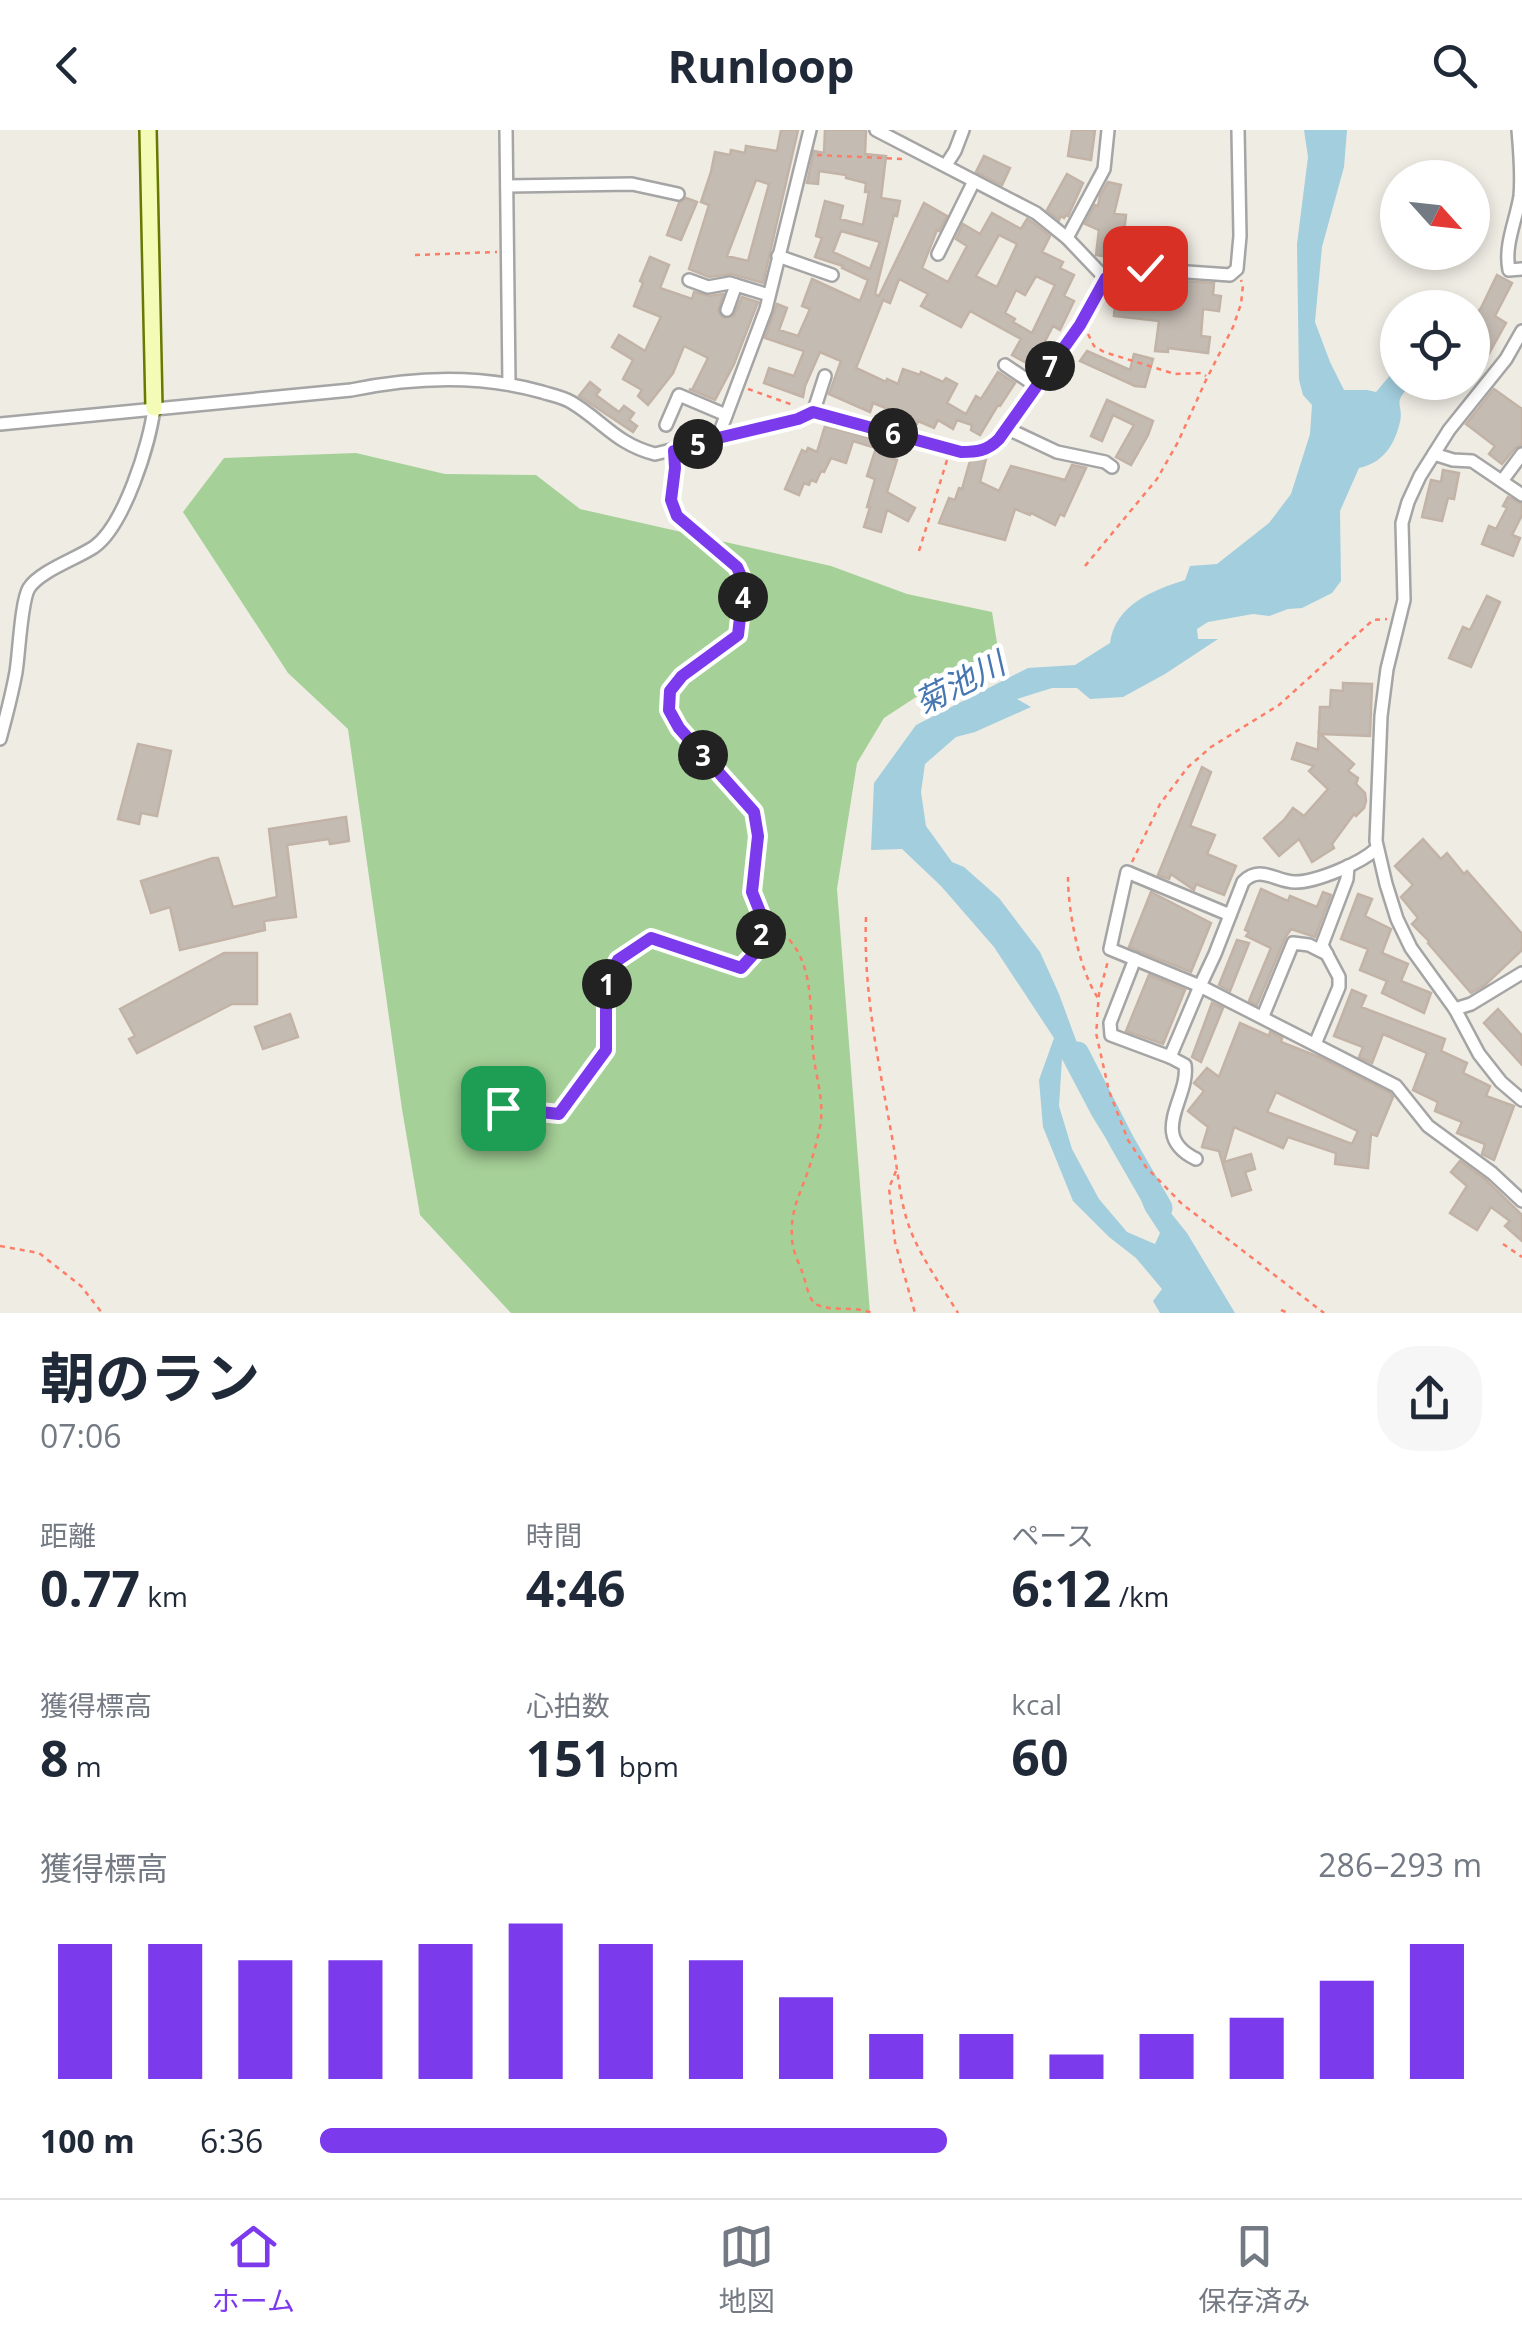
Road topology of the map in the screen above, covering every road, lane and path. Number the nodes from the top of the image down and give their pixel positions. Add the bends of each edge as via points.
1 (148, 130) edge
2 (506, 130) edge
3 (810, 130) edge
4 (876, 130) edge
5 (963, 130) edge
6 (1108, 130) edge
7 (1238, 130) edge
8 (1518, 130) edge
9 (917, 153) junction
10 (803, 154) junction
11 (946, 165) junction
12 (974, 181) junction
13 (507, 186) junction
14 (678, 194) dead end
15 (1067, 238) junction
16 (508, 252) junction
17 (415, 254) dead end
18 (938, 254) dead end
19 (778, 256) junction
20 (1236, 269) junction
21 (1522, 270) edge
22 (832, 275) dead end
23 (1106, 278) junction
24 (689, 280) dead end
25 (736, 285) junction
26 (769, 295) junction
27 (727, 310) dead end
28 (1080, 325) junction
29 (1522, 331) edge
30 (1005, 365) dead end
31 (825, 376) dead end
32 (1207, 377) junction
33 (509, 384) junction
34 (737, 385) junction
35 (1036, 386) junction
36 (154, 408) junction
37 (813, 412) junction
38 (726, 416) junction
39 (0, 424) edge
40 (666, 425) dead end
41 (1006, 428) junction
42 (718, 438) junction
43 (950, 449) junction
44 (674, 451) junction
45 (1434, 454) junction
46 (1522, 454) edge
47 (1112, 468) dead end
48 (1502, 481) junction
49 (1522, 494) edge
50 (919, 550) dead end
51 (1085, 566) dead end
52 (1399, 621) junction
53 (0, 739) edge
54 (1376, 849) junction
55 (1348, 866) junction
56 (1127, 872) junction
57 (1068, 877) dead end
58 (1230, 915) junction
59 (866, 917) dead end
60 (764, 922) junction
61 (1326, 954) junction
62 (1135, 959) junction
63 (1522, 974) edge
64 (1200, 986) junction
65 (1099, 999) dead end
66 (1455, 1009) junction
67 (1263, 1016) junction
68 (1315, 1044) junction
69 (1170, 1057) junction
70 (1522, 1100) edge
71 (503, 1108) dead end
72 (1196, 1159) dead end
73 (897, 1170) junction
74 (1522, 1201) edge
75 (1503, 1244) dead end
76 (0, 1246) edge
77 (1522, 1256) edge
78 (1281, 1310) dead end
79 (102, 1313) edge
80 (872, 1313) edge
81 (914, 1313) edge
82 (958, 1313) edge
83 (1288, 1313) edge

1 - 36 street
2 - 13 street
3 - 10 street
4 - 9 street
5 - 11 street
6 - 15 street via 1104,169
7 - 20 street
8 - 21 street via 1522,172 1507,257 1509,270
9 - 10 path via 912,160
9 - 11 street
10 - 19 street
11 - 12 street
12 - 15 street via 1025,206
12 - 18 street
13 - 14 street via 632,184
13 - 16 street
15 - 23 street
16 - 17 path
16 - 33 street
19 - 22 street
19 - 26 street
20 - 23 street via 1230,275 1130,268
20 - 32 path via 1241,304
23 - 28 street
24 - 25 street
25 - 26 street
25 - 27 street
26 - 34 street
28 - 32 path via 1104,352
28 - 35 street
29 - 45 street
30 - 35 street
31 - 37 street
32 - 51 path via 1157,480
33 - 36 street via 388,382
33 - 44 street via 570,402 634,449
34 - 37 path
34 - 38 street
35 - 41 street
36 - 39 street
36 - 53 street via 144,454 108,534 28,590
37 - 42 street
37 - 43 street
38 - 40 street via 679,395
38 - 42 street
41 - 43 street via 979,452
41 - 47 street
42 - 44 street
43 - 50 path
44 - 60 path via 671,500 677,516 737,567 744,583 738,635 682,676 670,691 669,710 754,812 752,892
45 - 48 street via 1472,461
45 - 52 street via 1402,522
46 - 48 street
48 - 49 street
52 - 54 street via 1382,702
52 - 56 path via 1373,620 1278,704 1188,767 1160,804
54 - 55 street
54 - 66 street via 1401,930
55 - 58 street via 1298,882 1248,876
55 - 61 street via 1322,945
56 - 58 street
56 - 62 street via 1110,950
57 - 65 path via 1086,981
58 - 64 street
59 - 73 path via 873,1028
60 - 71 path via 759,948 741,968 651,938 618,960 606,985 606,1050 559,1114
60 - 80 path via 790,939 810,984 822,1105 793,1208 792,1240 812,1301 834,1313
61 - 67 street via 1293,943
61 - 68 street via 1339,987
62 - 64 street
62 - 69 street via 1111,1035
63 - 66 street
64 - 67 street
64 - 69 street
66 - 70 street via 1479,1054
67 - 68 street
68 - 74 street via 1396,1086 1428,1126
69 - 72 street via 1184,1064 1186,1078 1171,1118 1175,1136
73 - 81 path via 889,1188 895,1242
73 - 82 path via 911,1232
75 - 77 path
76 - 79 path via 39,1253 81,1286
78 - 83 path

